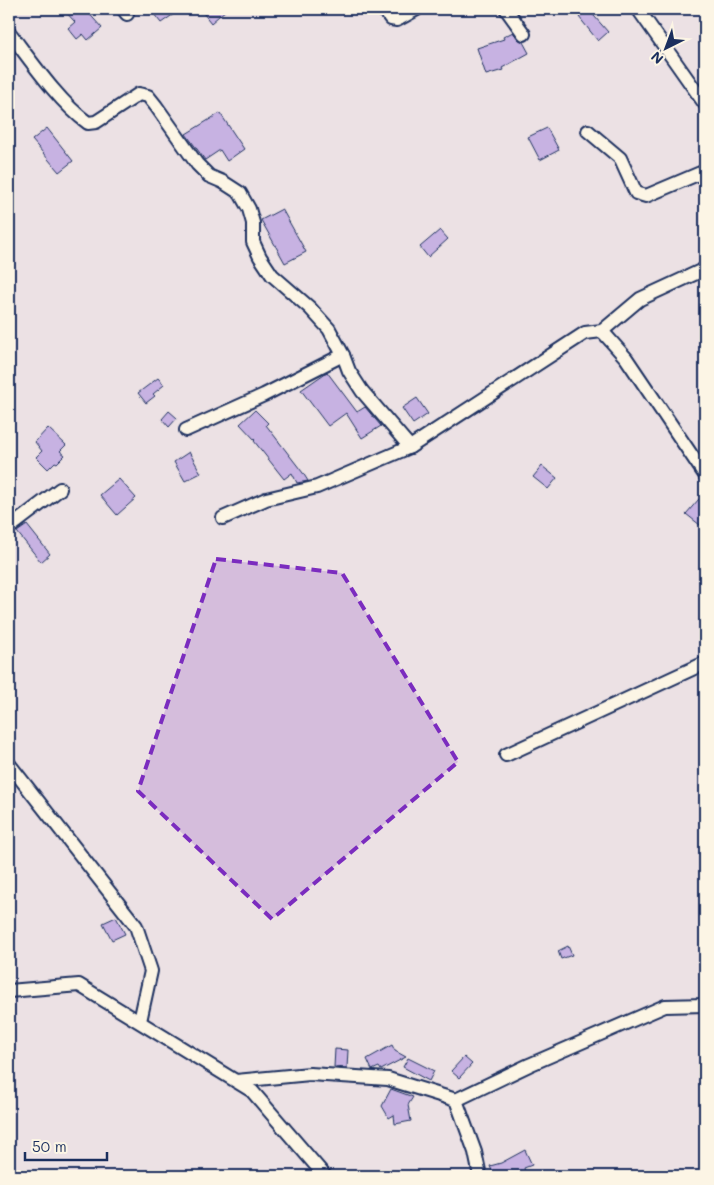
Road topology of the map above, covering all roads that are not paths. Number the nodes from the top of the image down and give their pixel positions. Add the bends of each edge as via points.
1 (383, 9) edge
2 (417, 9) edge
3 (506, 9) edge
4 (638, 9) edge
5 (9, 32) edge
6 (524, 34) dead end
7 (705, 104) edge
8 (588, 131) dead end
9 (705, 171) edge
10 (705, 268) edge
11 (602, 331) junction
12 (344, 355) junction
13 (186, 430) dead end
14 (410, 447) junction
15 (705, 475) edge
16 (60, 489) dead end
17 (223, 518) dead end
18 (9, 528) edge
19 (705, 663) edge
20 (506, 755) dead end
21 (9, 764) edge
22 (9, 991) edge
23 (705, 1005) edge
24 (140, 1022) junction
25 (236, 1081) junction
26 (456, 1100) junction
27 (325, 1176) edge
28 (480, 1176) edge

1 - 2 street via 397,20
3 - 6 street
4 - 7 street
5 - 12 street via 77,115 88,122 96,122 139,94 148,96 197,164 209,176 240,193 249,209 253,242 260,257 272,275 329,329
8 - 9 street via 620,158 636,193 646,196
10 - 11 street via 640,299
11 - 14 street via 585,333
11 - 15 street via 626,358
12 - 13 street
12 - 14 street via 349,371 362,391
14 - 17 street via 317,486 266,499
16 - 18 street
19 - 20 street
21 - 24 street via 136,926 151,971
22 - 24 street via 79,985
23 - 26 street via 665,1006
24 - 25 street
25 - 26 street via 310,1074 388,1079
25 - 27 street via 252,1091
26 - 28 street

